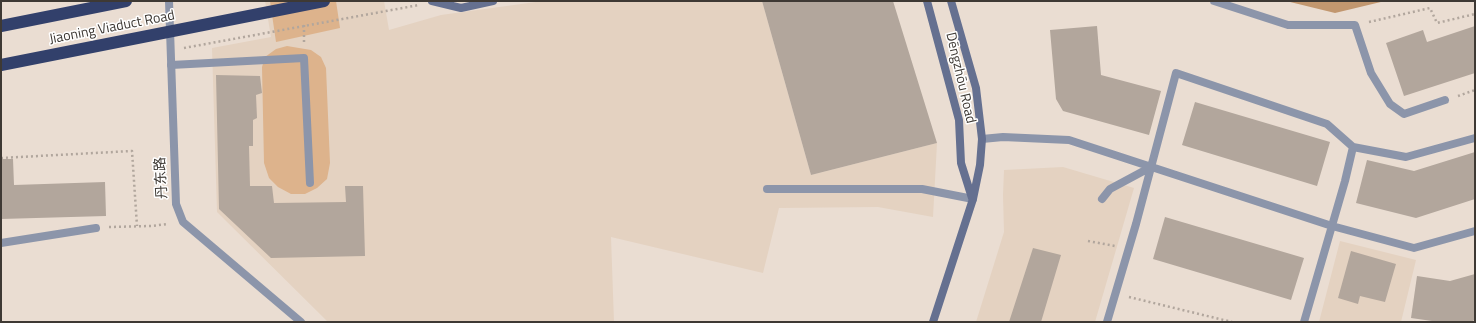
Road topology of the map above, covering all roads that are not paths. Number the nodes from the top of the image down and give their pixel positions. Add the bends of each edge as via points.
1 (126, 1) edge
2 (168, 1) edge
3 (324, 1) edge
4 (432, 1) edge
5 (493, 1) edge
6 (927, 1) edge
7 (951, 1) edge
8 (1214, 1) edge
9 (1, 26) edge
10 (1, 65) edge
11 (171, 65) junction
12 (1445, 100) dead end
13 (1475, 138) edge
14 (982, 139) junction
15 (1353, 147) junction
16 (1151, 167) junction
17 (310, 183) dead end
18 (767, 189) dead end
19 (972, 199) junction
20 (1102, 199) dead end
21 (1332, 226) junction
22 (96, 228) road end
23 (1475, 231) edge
24 (1, 243) edge
25 (302, 322) edge
26 (933, 322) edge
27 (1107, 322) edge
28 (1304, 322) edge

1 - 9 highway, Jiaoning Viaduct Road
2 - 11 street, 丹东路
3 - 10 highway, Jiaoning Viaduct Road
4 - 5 main road via 461,8
6 - 19 main road, Dēngzhōu Road via 959,120 961,163
7 - 14 main road via 976,88
8 - 12 street via 1288,25 1354,25 1371,73 1390,104 1404,114
11 - 17 street via 304,58
11 - 25 street, 丹东路 via 176,204 183,222
13 - 15 street via 1406,157
14 - 16 street via 1003,137 1069,140
14 - 19 main road via 980,165
15 - 16 street via 1327,124 1176,73
15 - 21 street
16 - 20 street via 1110,189
16 - 21 street
16 - 27 street
18 - 19 street via 922,189
19 - 26 main road
21 - 23 street via 1414,248
21 - 28 street
22 - 24 street

